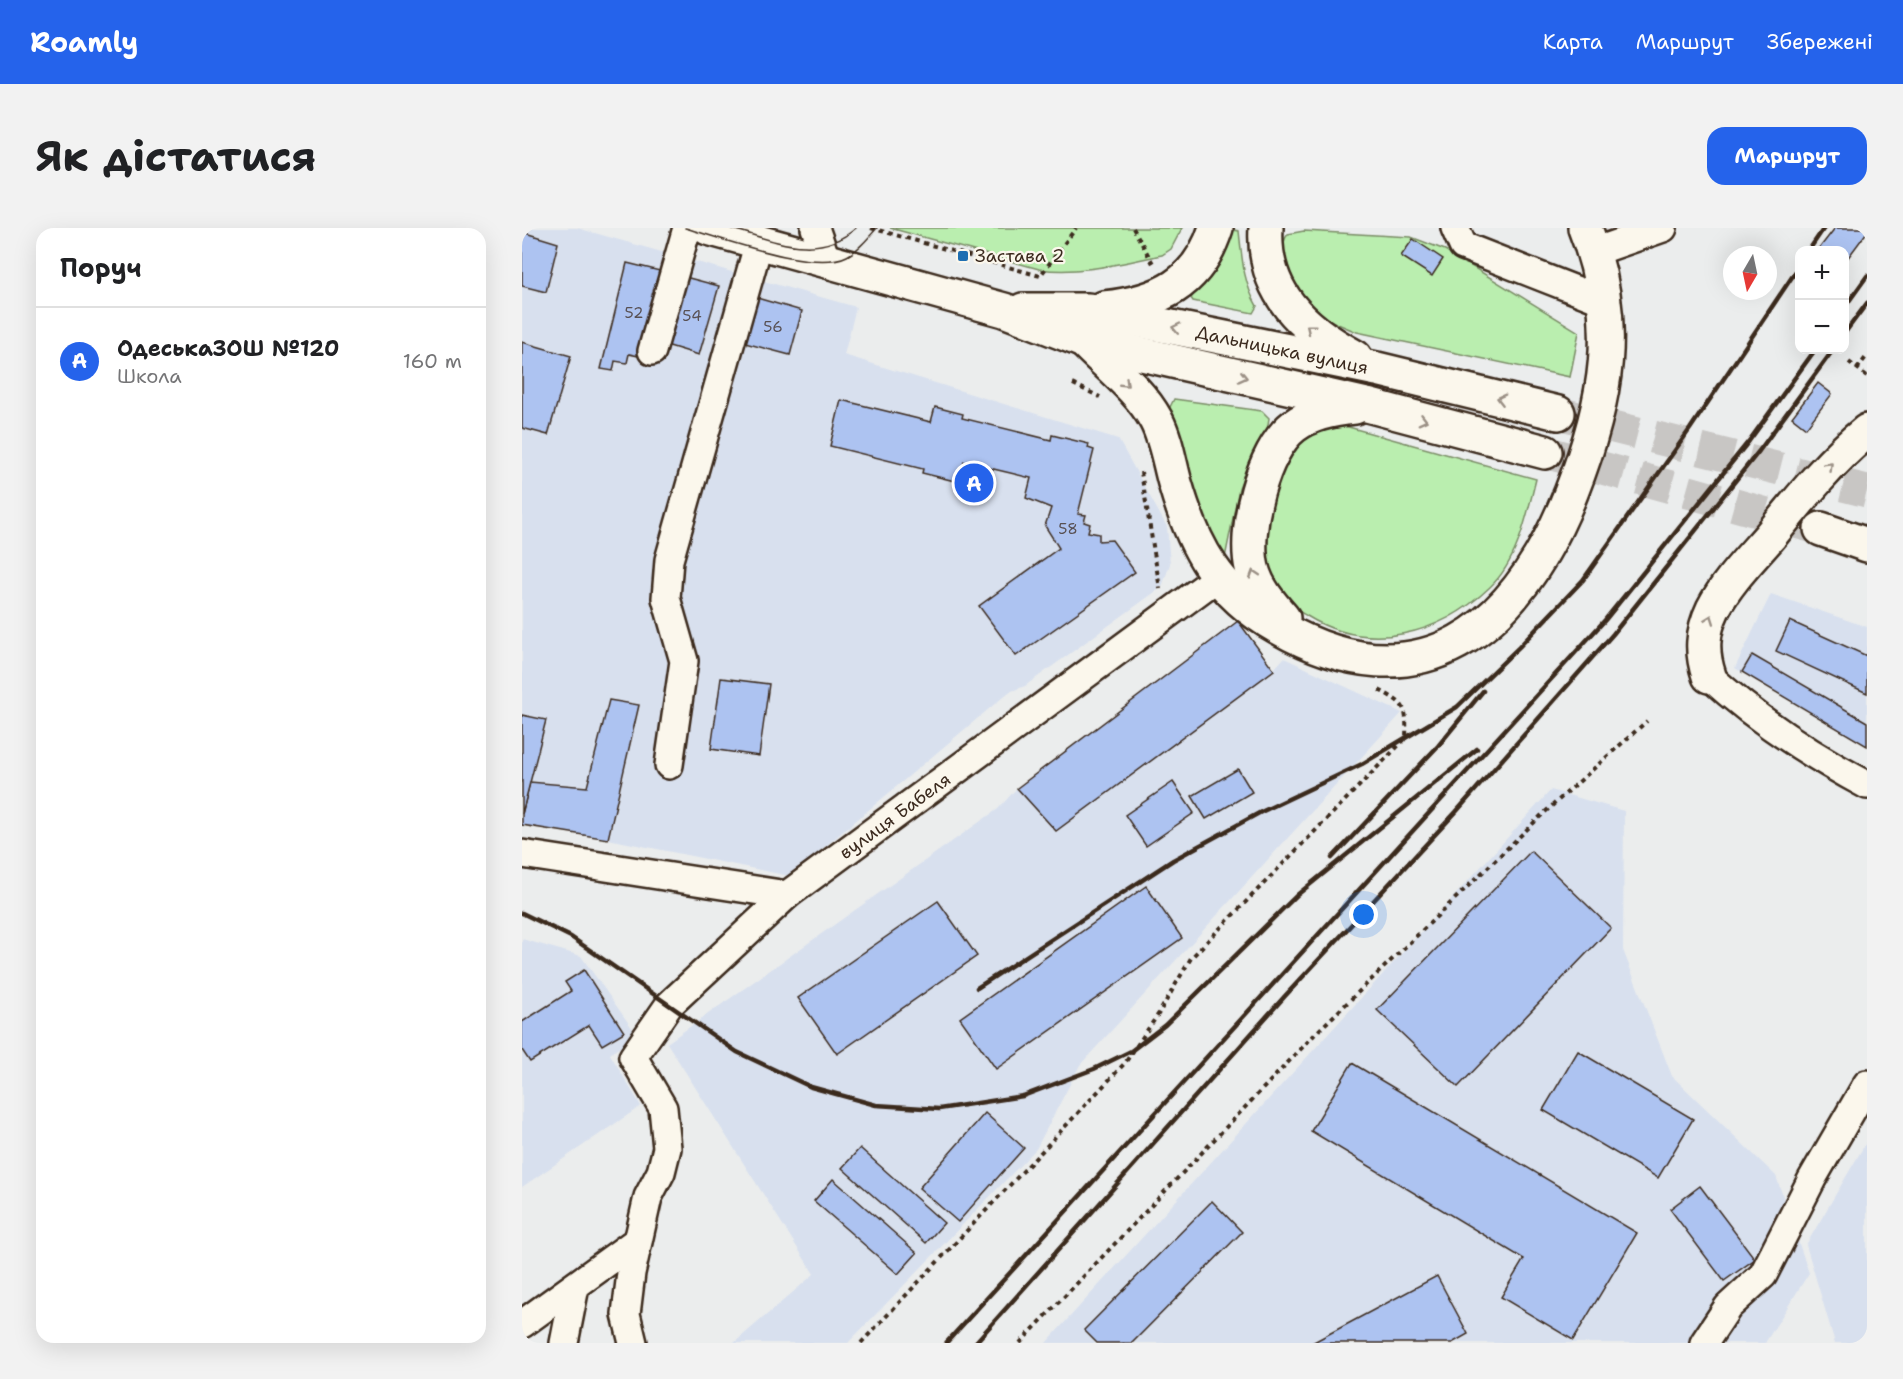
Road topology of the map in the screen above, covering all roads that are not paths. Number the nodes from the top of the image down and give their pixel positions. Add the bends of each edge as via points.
1 (687, 228) edge
2 (815, 228) edge
3 (1216, 228) edge
4 (1266, 228) edge
5 (1455, 228) edge
6 (1664, 228) edge
7 (733, 233) edge
8 (1590, 240) edge
9 (827, 262) junction
10 (1606, 302) junction
11 (1086, 326) junction
12 (652, 351) dead end
13 (1377, 369) junction
14 (1367, 405) junction
15 (1558, 413) tunnel mouth
16 (1867, 431) edge
17 (1545, 453) tunnel mouth
18 (1821, 529) tunnel mouth
19 (1867, 544) edge
20 (1218, 577) junction
21 (1300, 638) junction
22 (1708, 676) joint
23 (669, 765) dead end
24 (1867, 785) edge
25 (522, 854) edge
26 (787, 895) junction
27 (1867, 1084) edge
28 (638, 1240) junction
29 (575, 1287) junction
30 (522, 1324) edge
31 (564, 1343) edge
32 (633, 1343) edge
33 (1704, 1343) edge

1 - 12 street
2 - 9 street
3 - 11 main road via 1203,261 1178,285
13 -> 4 main road via 1307,327 1286,303 1271,271
5 - 10 street via 1463,246
6 - 8 street
7 - 9 main road, Дальницька вулиця
7 - 23 street via 669,560 666,598 684,661
8 - 10 main road
9 - 11 main road, Дальницька вулиця via 1004,310
10 - 21 main road via 1608,348 1596,425 1559,524 1539,560 1499,613 1456,642 1406,658 1360,659 1321,649
13 -> 11 main road, Дальницька вулиця
11 -> 14 main road, Дальницька вулиця
11 -> 20 main road via 1155,418 1185,518
15 -> 13 main road, Дальницька вулиця
14 -> 17 main road, Дальницька вулиця
21 -> 14 main road via 1260,590 1252,570 1250,531 1261,482 1279,442 1292,427 1309,416
22 -> 16 main road via 1702,655 1714,609 1739,572 1821,474
18 - 19 main road
20 - 21 main road via 1258,614
20 - 26 street, вулиця Бабеля
22 - 24 street via 1777,732
25 - 26 street
26 - 28 street, вулиця Бабеля via 669,1005 633,1057 663,1108 667,1124 661,1172 648,1197
27 - 33 street via 1763,1275 1728,1307
28 - 29 street
28 - 32 street via 626,1314
29 - 30 street
29 - 31 street

